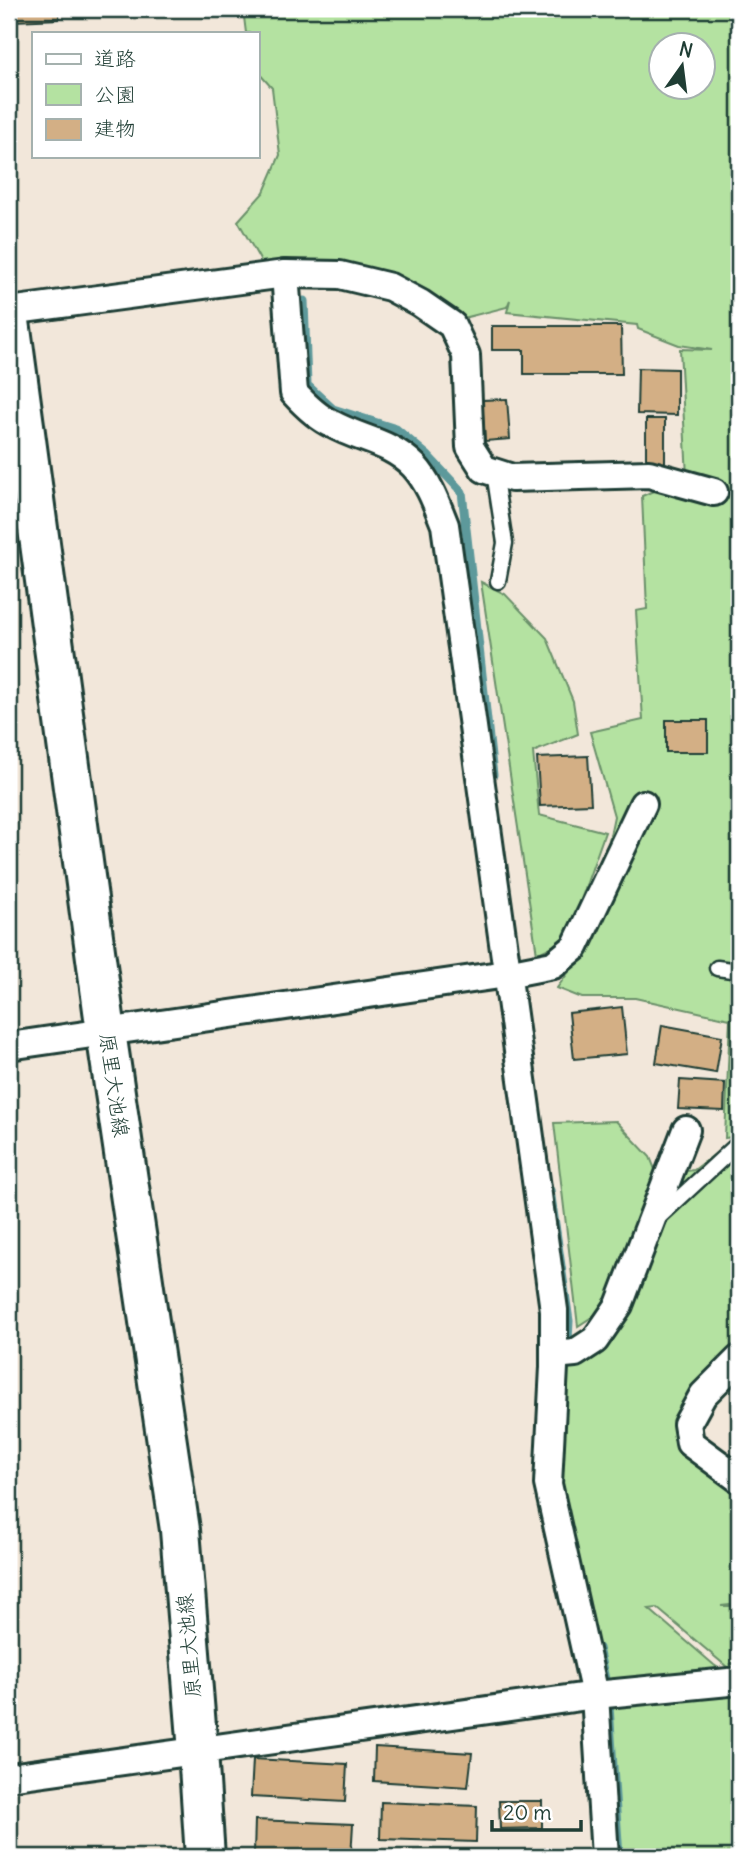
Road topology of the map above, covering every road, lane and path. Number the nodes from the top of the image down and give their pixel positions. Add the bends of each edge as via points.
1 (285, 274) junction
2 (9, 312) edge
3 (494, 472) junction
4 (714, 492) dead end
5 (498, 582) dead end
6 (642, 804) dead end
7 (717, 968) dead end
8 (739, 971) edge
9 (507, 974) junction
10 (106, 1032) junction
11 (9, 1046) edge
12 (686, 1130) dead end
13 (739, 1143) edge
14 (649, 1226) junction
15 (554, 1354) junction
16 (739, 1359) edge
17 (739, 1479) edge
18 (739, 1681) edge
19 (595, 1695) junction
20 (198, 1751) junction
21 (9, 1777) edge
22 (205, 1857) edge
23 (605, 1857) edge

1 - 2 street
1 - 3 street via 340,275 390,287 452,325 466,355 470,447 484,469
1 - 9 street via 294,393 331,425 387,446 415,467 445,525
2 - 10 main road, 原里大池線
3 - 4 street via 512,478 649,474
3 - 5 lane via 505,543
6 - 9 street via 575,947 553,965
7 - 8 lane
9 - 10 street
9 - 15 street via 554,1310
10 - 11 street
10 - 20 main road, 原里大池線 via 180,1530
12 - 14 street
13 - 14 lane
14 - 15 street via 620,1305 594,1340 575,1353
15 - 19 street via 548,1484
16 - 17 street via 702,1395 687,1424 690,1443
18 - 19 street
19 - 20 street
19 - 23 street
20 - 21 street
20 - 22 main road, 原里大池線

